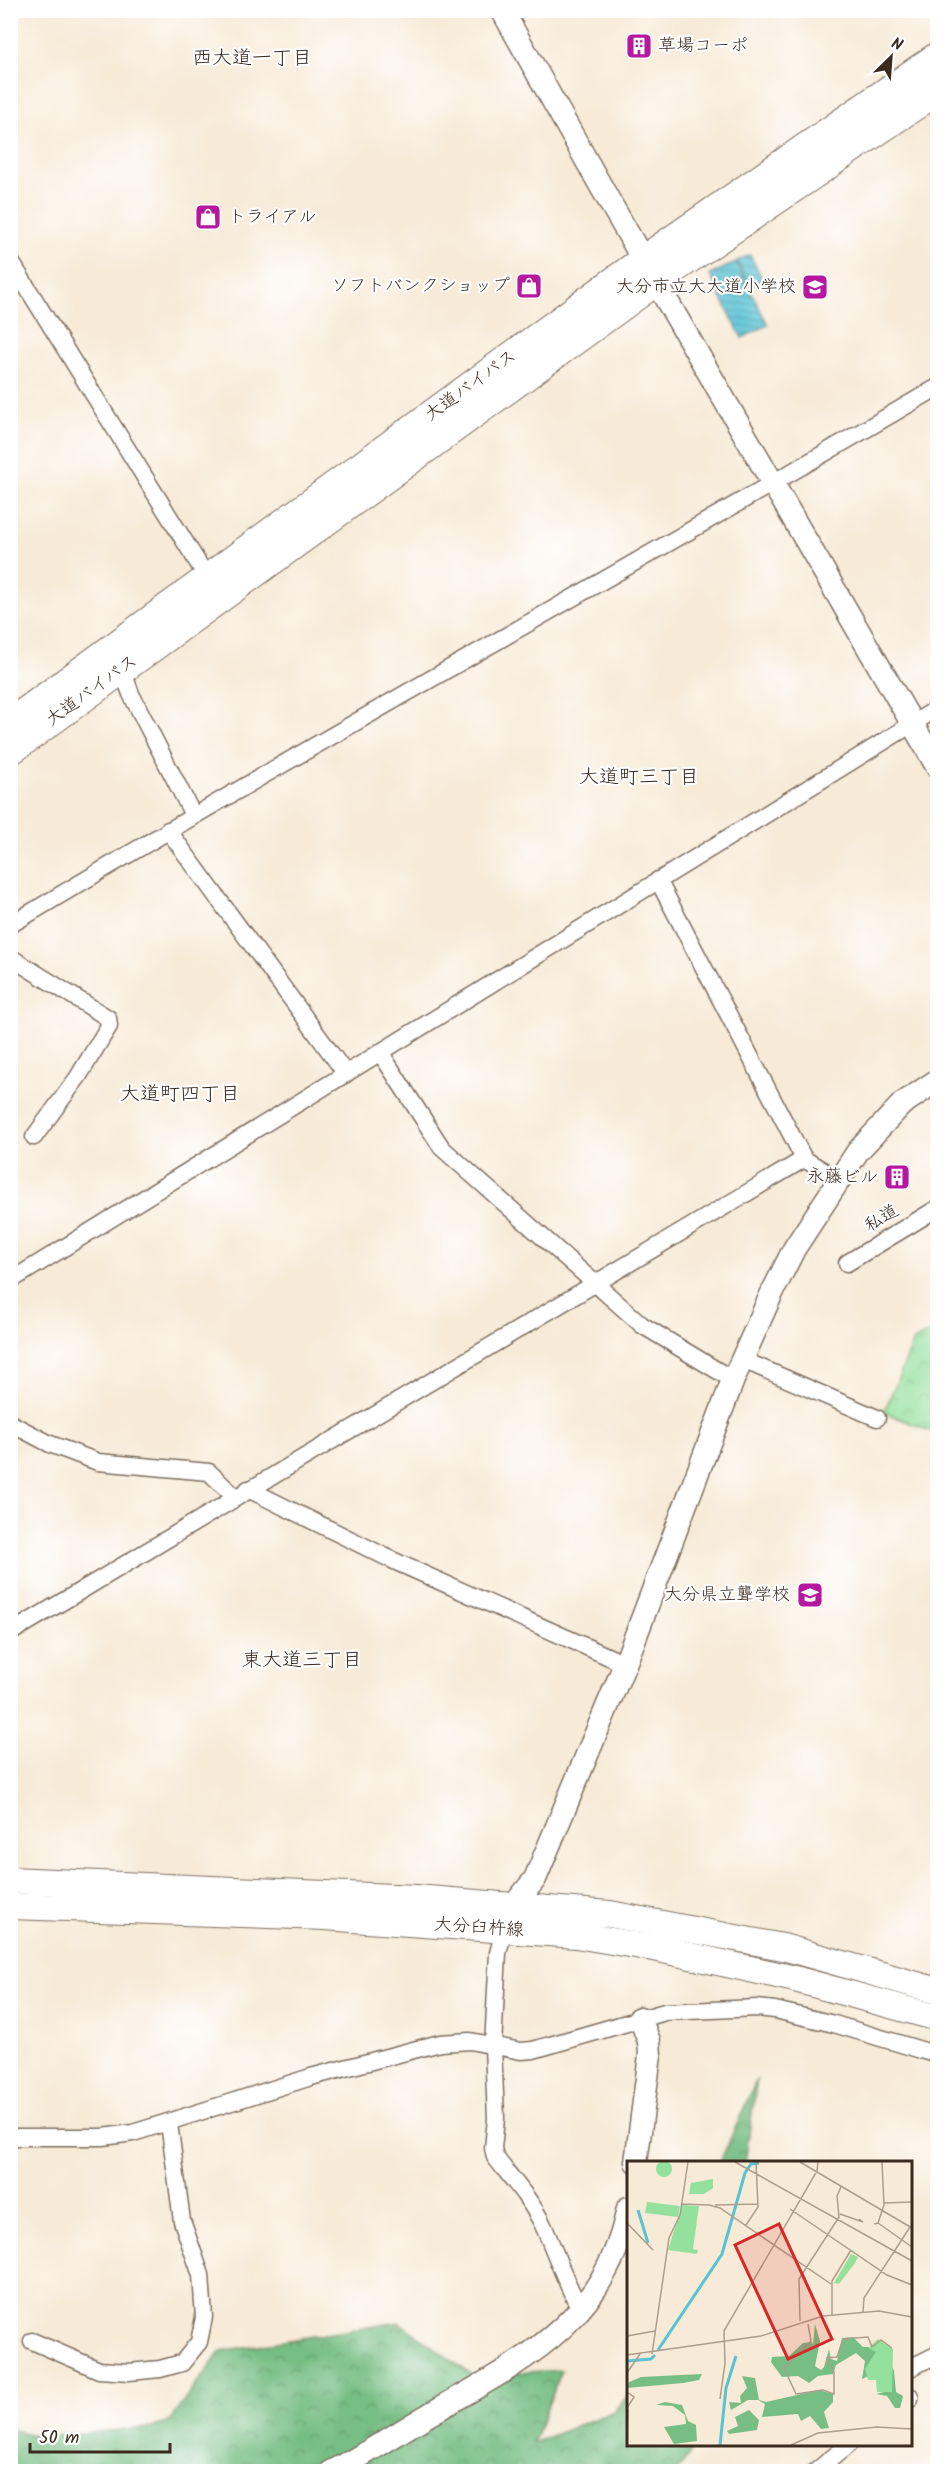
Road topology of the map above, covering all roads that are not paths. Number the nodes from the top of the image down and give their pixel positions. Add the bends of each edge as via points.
1 (502, 10) edge
2 (938, 57) edge
3 (938, 89) edge
4 (10, 261) edge
5 (649, 271) junction
6 (938, 387) edge
7 (772, 484) junction
8 (208, 579) junction
9 (122, 669) junction
10 (938, 708) edge
11 (10, 724) edge
12 (911, 724) junction
13 (10, 750) edge
14 (938, 768) edge
15 (193, 815) junction
16 (168, 830) junction
17 (658, 880) junction
18 (10, 925) edge
19 (10, 957) edge
20 (380, 1052) junction
21 (346, 1074) junction
22 (938, 1080) edge
23 (34, 1137) dead end
24 (804, 1160) junction
25 (839, 1180) junction
26 (938, 1208) edge
27 (847, 1263) dead end
28 (10, 1281) edge
29 (596, 1285) junction
30 (738, 1370) junction
31 (877, 1418) dead end
32 (10, 1423) edge
33 (242, 1493) junction
34 (10, 1633) edge
35 (625, 1664) junction
36 (10, 1880) edge
37 (514, 1905) junction
38 (10, 1906) edge
39 (502, 1929) junction
40 (938, 1991) edge
41 (640, 2018) junction
42 (938, 2018) edge
43 (493, 2046) junction
44 (938, 2055) edge
45 (169, 2123) junction
46 (10, 2137) edge
47 (636, 2161) edge
48 (627, 2211) edge
49 (580, 2310) junction
50 (32, 2341) dead end
51 (938, 2354) edge
52 (912, 2367) edge
53 (848, 2446) edge
54 (331, 2472) edge
55 (815, 2472) edge

1 - 5 street
2 - 5 highway, 大道バイパス
3 - 5 highway, 大道バイパス
4 - 8 street
5 - 7 street
5 - 8 highway, 大道バイパス
5 - 9 highway, 大道バイパス
6 - 7 street
7 - 12 street
7 - 15 street
8 - 11 highway, 大道バイパス
9 - 13 highway, 大道バイパス
9 - 15 street
10 - 12 street
12 - 14 street
12 - 17 street
15 - 16 street
16 - 18 street
16 - 21 street
17 - 20 street
17 - 24 street
19 - 23 street via 108,1018 109,1026 78,1077
20 - 21 street
20 - 29 street via 442,1148
21 - 28 street
22 - 25 street via 902,1104 858,1151
24 - 25 street
24 - 29 street
25 - 30 street via 794,1249
26 - 27 street, 私道
29 - 30 street via 642,1325
29 - 33 street
30 - 31 street
30 - 35 street
32 - 33 street via 98,1462 209,1472
33 - 34 street
33 - 35 street
35 - 37 street via 535,1879
36 - 37 main road, 大分臼杵線
37 - 39 street
37 - 40 main road, 大分臼杵線 via 610,1914 728,1935
38 - 39 main road, 大分臼杵線 via 325,1917
39 - 42 main road, 大分臼杵線 via 576,1935 659,1949 836,1989
39 - 43 street
41 - 43 street via 533,2050
41 - 44 street via 681,2010 775,2010
41 - 47 street via 650,2055
43 - 45 street via 470,2041 440,2043
43 - 49 street via 495,2157 530,2201
45 - 46 street via 103,2137
45 - 50 street via 182,2222 201,2275 204,2317 199,2342 182,2363 129,2372 99,2370
48 - 49 street via 610,2264
49 - 54 street via 512,2367
51 - 52 street
53 - 55 street

